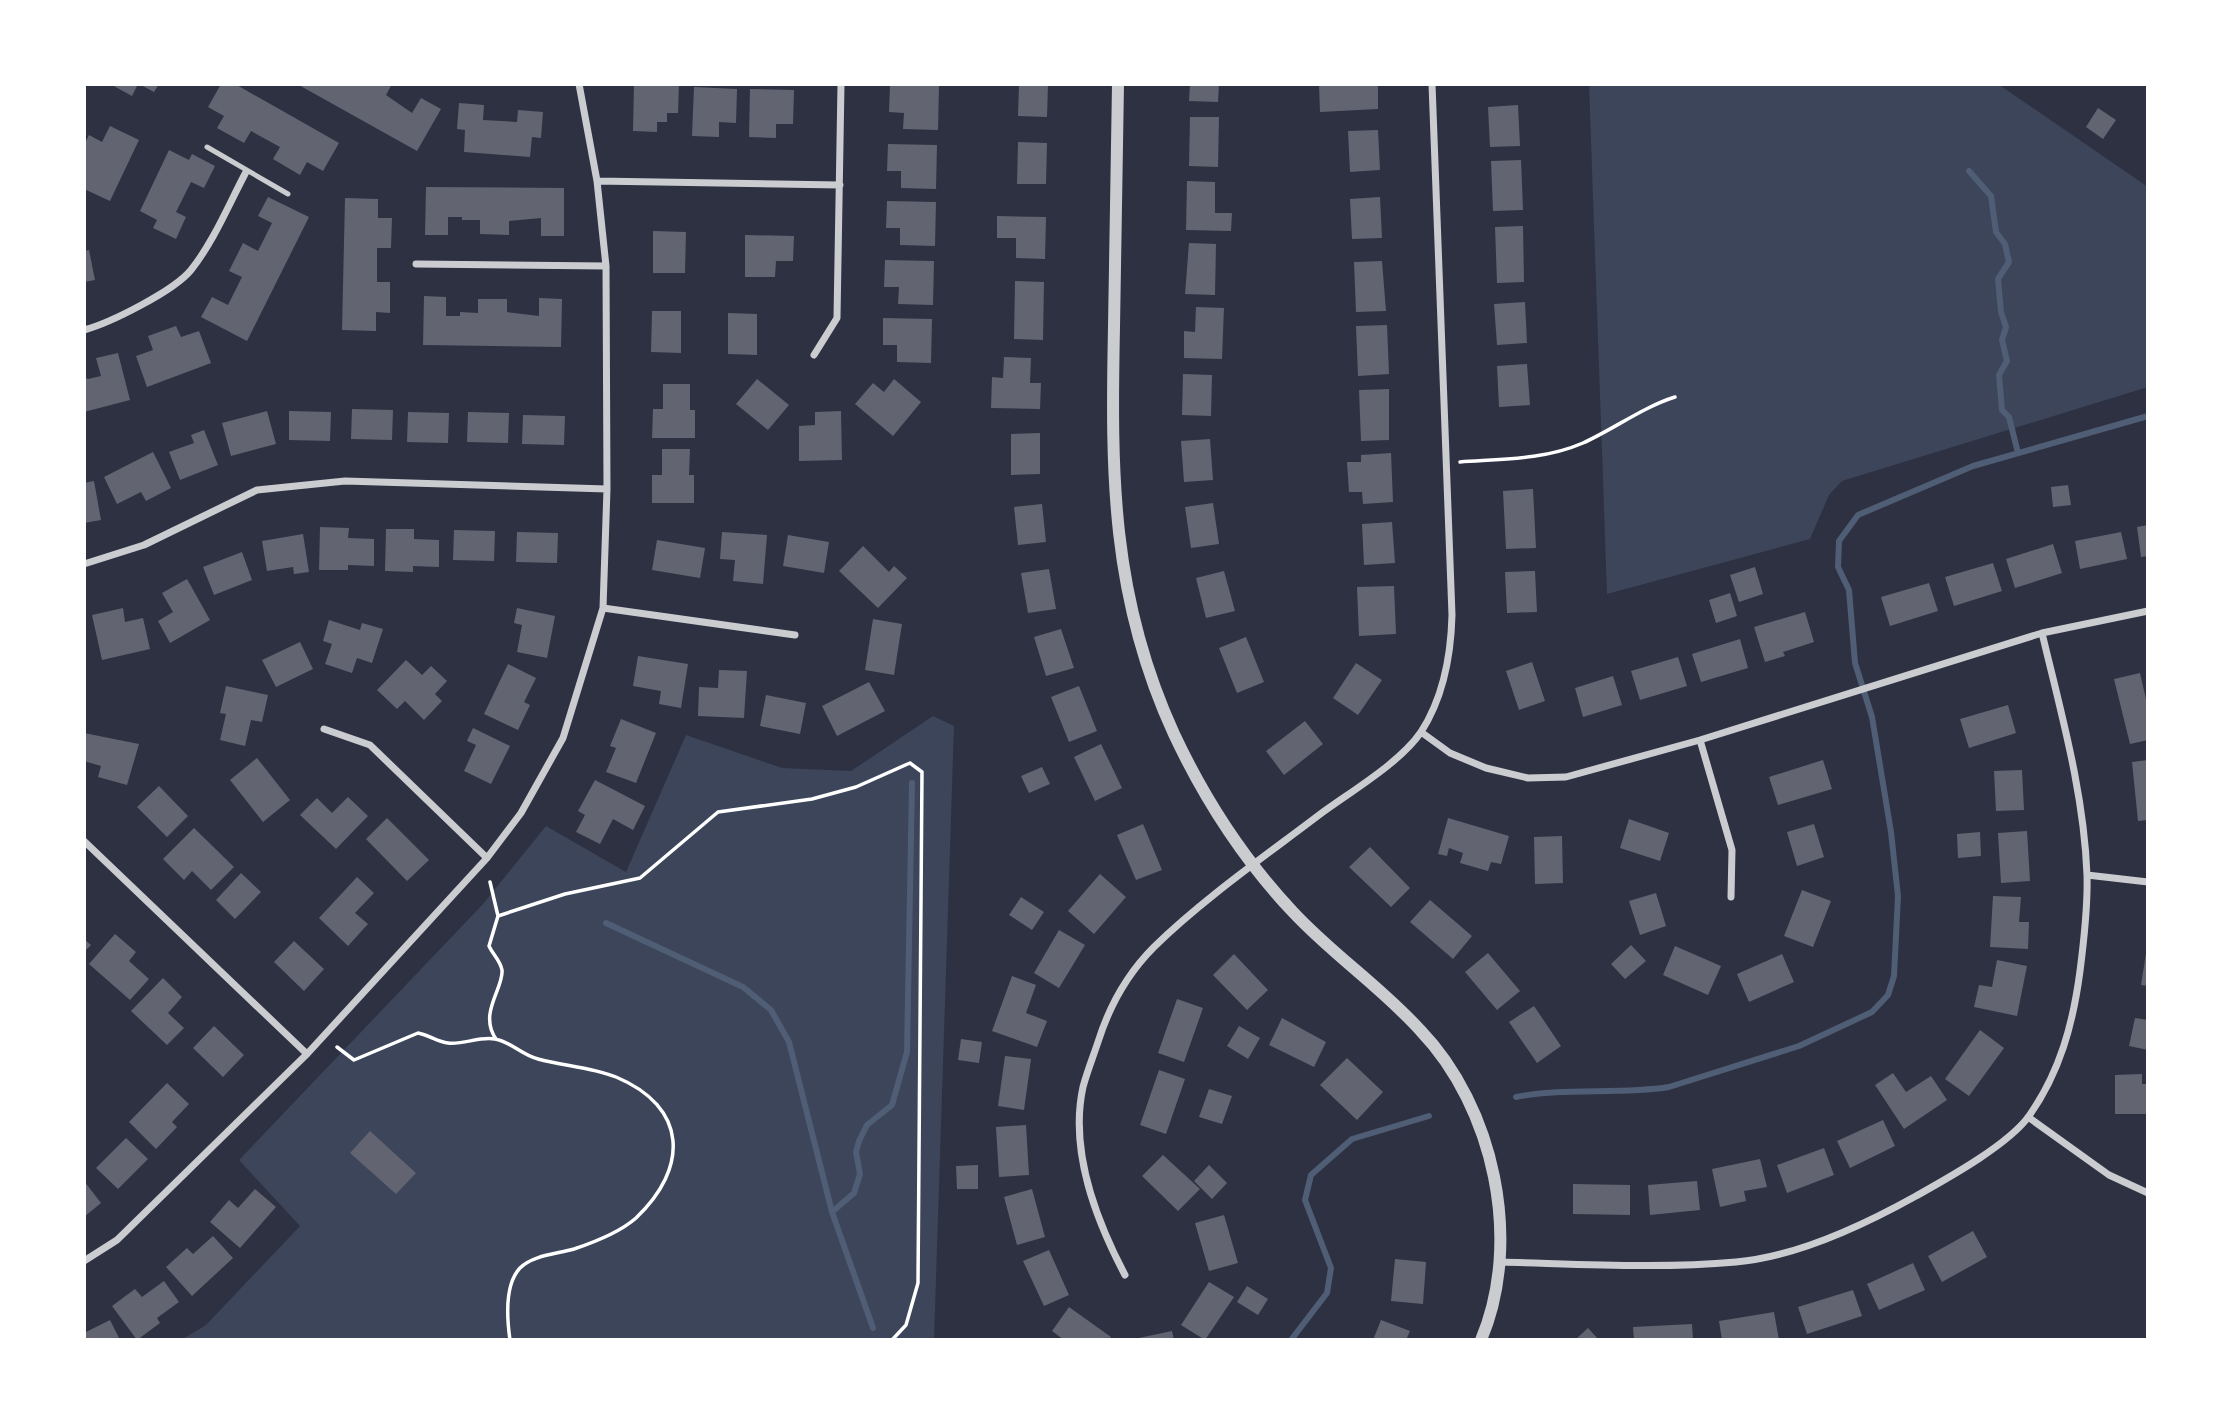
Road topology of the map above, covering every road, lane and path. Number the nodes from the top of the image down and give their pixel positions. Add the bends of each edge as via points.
1 (579, 84) edge
2 (841, 84) edge
3 (1118, 84) edge
4 (1432, 84) edge
5 (207, 146) dead end
6 (246, 172) junction
7 (597, 181) junction
8 (840, 185) junction
9 (288, 194) dead end
10 (416, 264) dead end
11 (606, 266) junction
12 (84, 330) edge
13 (814, 355) dead end
14 (1675, 397) dead end
15 (1445, 463) junction
16 (607, 489) junction
17 (84, 564) edge
18 (603, 608) junction
19 (2148, 611) edge
20 (2042, 634) junction
21 (795, 635) dead end
22 (324, 729) dead end
23 (1421, 732) junction
24 (1700, 740) junction
25 (84, 841) edge
26 (487, 858) junction
27 (1253, 865) junction
28 (2087, 875) junction
29 (489, 882) dead end
30 (2148, 882) edge
31 (1731, 897) dead end
32 (498, 916) junction
33 (496, 1038) junction
34 (337, 1047) dead end
35 (307, 1054) junction
36 (2028, 1117) junction
37 (2148, 1193) edge
38 (84, 1261) edge
39 (1501, 1262) junction
40 (1125, 1275) dead end
41 (510, 1340) edge
42 (892, 1340) edge
43 (1481, 1340) edge

1 - 7 street
2 - 8 street
3 - 27 street via 1112,446 1124,580 1154,686 1173,732 1196,779
4 - 15 street
5 - 6 lane
6 - 9 lane
6 - 12 street via 189,273 120,319
7 - 8 street
7 - 11 street
8 - 13 street via 837,318
10 - 11 street
11 - 16 street
14 - 15 path via 1556,452
15 - 23 street via 1451,639 1443,682
16 - 17 street via 345,481 257,491 144,545
16 - 18 street
18 - 21 street
18 - 26 street via 563,738 521,813
19 - 20 street
20 - 24 street
20 - 28 street via 2074,769
22 - 26 street via 370,745
23 - 24 street via 1468,762 1506,774 1548,779 1586,773
23 - 27 street via 1398,756
24 - 31 street via 1732,850
25 - 35 street
26 - 35 street
27 - 39 street via 1313,933 1422,1031 1453,1072 1479,1126 1488,1158 1500,1221
27 - 40 street via 1154,947 1136,968 1106,1017 1083,1089 1081,1135 1087,1181 1102,1231
28 - 30 street
28 - 36 street via 2075,1010 2063,1054
29 - 32 path
32 - 33 path via 489,946 502,973 491,1000 491,1032
32 - 42 path via 565,894 640,878 718,812 811,799 856,787 910,763 922,772 918,1283 906,1325
33 - 34 path via 450,1044 418,1033 354,1060
33 - 41 path via 536,1059 617,1077 663,1111 674,1132 669,1176 634,1220 610,1235 543,1256 519,1269 510,1292
35 - 38 street via 117,1240
36 - 37 street via 2109,1175
36 - 39 street via 1978,1157 1872,1220 1788,1250 1739,1262
39 - 43 street

